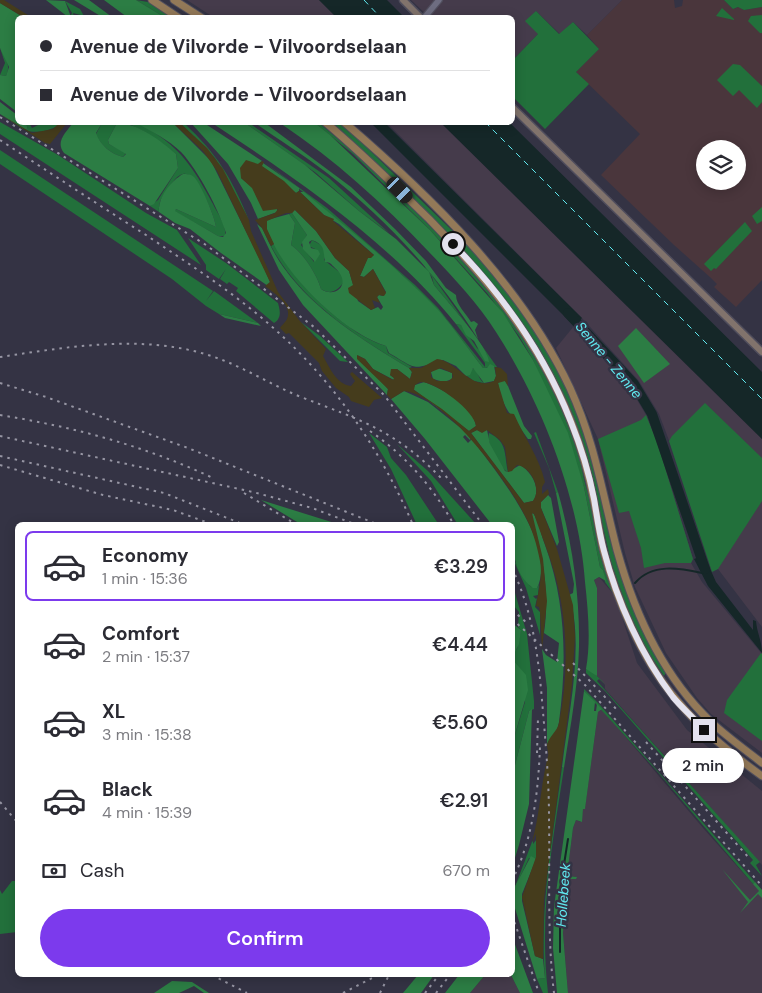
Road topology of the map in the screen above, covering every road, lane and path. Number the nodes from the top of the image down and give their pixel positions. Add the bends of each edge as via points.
1 (152, 0) edge
2 (174, 0) edge
3 (402, 0) edge
4 (439, 0) edge
5 (175, 15) edge
6 (197, 15) edge
7 (420, 15) edge
8 (426, 15) edge
9 (515, 110) edge
10 (328, 125) edge
11 (347, 125) edge
12 (762, 352) edge
13 (762, 762) edge
14 (762, 776) edge

1 - 5 main road
2 - 6 main road
3 - 7 main road
4 - 8 street
9 - 12 main road
10 - 14 main road via 378,169 462,253 520,324 550,376 571,422 590,482 610,571 641,644 674,698 716,741
11 - 13 main road via 404,177 480,255 536,327 564,375 588,432 622,570 654,645 675,680 699,710

